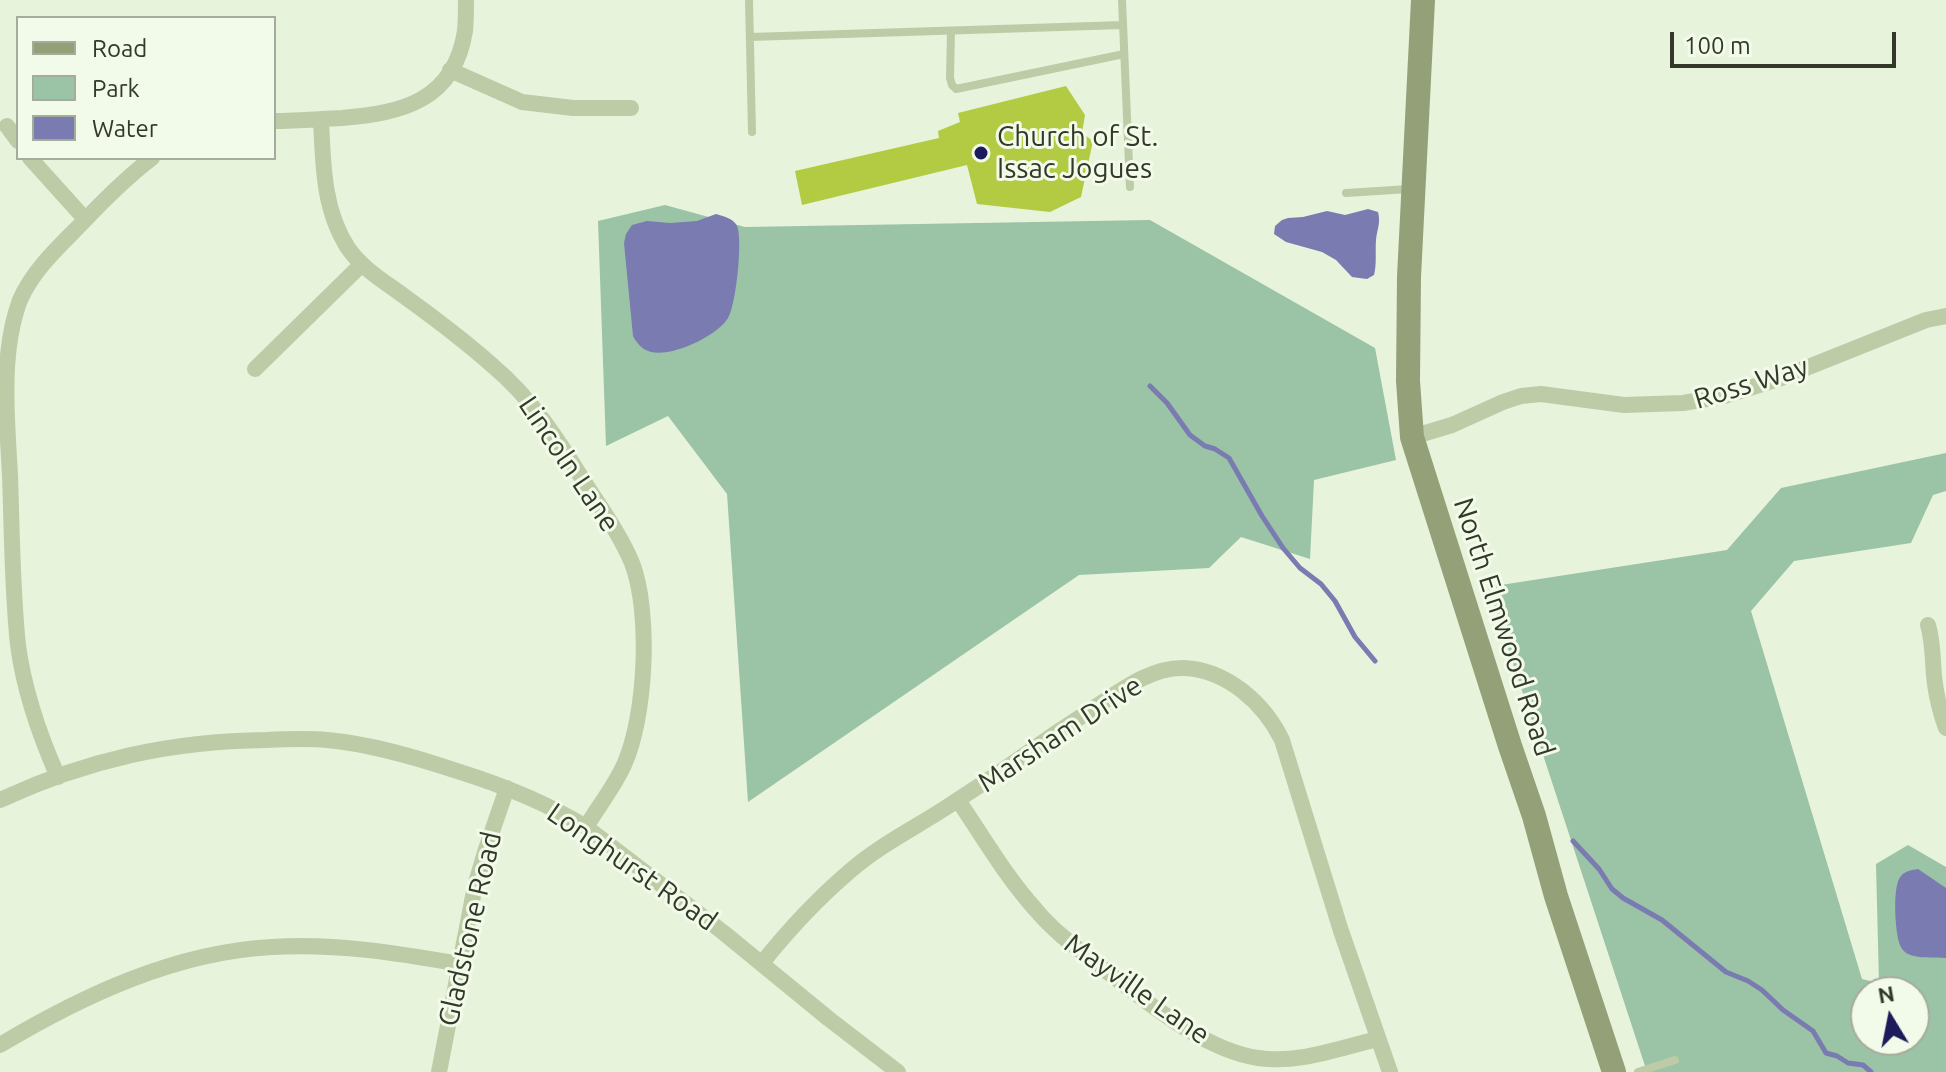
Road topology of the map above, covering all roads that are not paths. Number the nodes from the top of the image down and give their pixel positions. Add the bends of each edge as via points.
1 (466, 0) edge
2 (749, 0) edge
3 (1122, 0) edge
4 (1423, 0) edge
5 (1123, 25) junction
6 (951, 31) junction
7 (750, 37) junction
8 (1124, 54) junction
9 (450, 70) junction
10 (631, 108) dead end
11 (321, 119) junction
12 (276, 121) edge
13 (7, 126) dead end
14 (752, 132) dead end
15 (16, 138) edge
16 (32, 160) edge
17 (150, 160) edge
18 (1130, 187) dead end
19 (1412, 189) junction
20 (1346, 193) dead end
21 (85, 219) junction
22 (362, 264) junction
23 (1946, 316) edge
24 (255, 369) dead end
25 (1412, 437) junction
26 (1928, 625) dead end
27 (1946, 728) edge
28 (58, 777) junction
29 (507, 788) junction
30 (0, 800) edge
31 (958, 800) junction
32 (586, 827) junction
33 (762, 963) junction
34 (460, 964) junction
35 (1378, 1039) junction
36 (0, 1045) edge
37 (1675, 1060) dead end
38 (439, 1072) edge
39 (898, 1072) edge
40 (1390, 1072) edge
41 (1614, 1072) edge
42 (1638, 1072) edge

1 - 9 street via 463,37
2 - 7 lane
3 - 5 lane
4 - 19 main road, North Elmwood Road
5 - 6 lane
5 - 8 lane
6 - 7 lane
6 - 8 lane via 950,78 956,89
7 - 14 lane
8 - 18 lane
9 - 10 street via 522,102
9 - 11 street via 415,104 376,115
11 - 12 street
11 - 22 street, Lincoln Lane via 331,207 340,233
13 - 15 street
16 - 21 street
17 - 21 street
19 - 20 lane
19 - 25 main road, North Elmwood Road
21 - 28 street via 29,282 11,324 6,371 15,624 22,676
22 - 24 street
22 - 32 street, Lincoln Lane via 525,396 577,469 632,562 643,626 636,732 623,766
23 - 25 street, Ross Way via 1713,399 1624,405 1521,396
25 - 41 main road, North Elmwood Road
26 - 27 street
28 - 29 street, Longhurst Road via 104,760 203,742 326,740 376,747
28 - 30 street, Longhurst Road
29 - 32 street, Longhurst Road
29 - 34 street, Gladstone Road via 480,867
31 - 33 street, Marsham Drive via 851,869 794,923
31 - 35 street, Mayville Lane via 1015,884 1051,926 1179,1025 1257,1058 1295,1058
31 - 35 street, Marsham Drive via 1075,719 1147,677 1183,668 1234,686 1262,707 1282,740
32 - 33 street, Longhurst Road
33 - 39 street, Longhurst Road
34 - 36 street via 313,946 205,956 77,1002
34 - 38 street, Gladstone Road
35 - 40 street, Marsham Drive
37 - 42 lane

